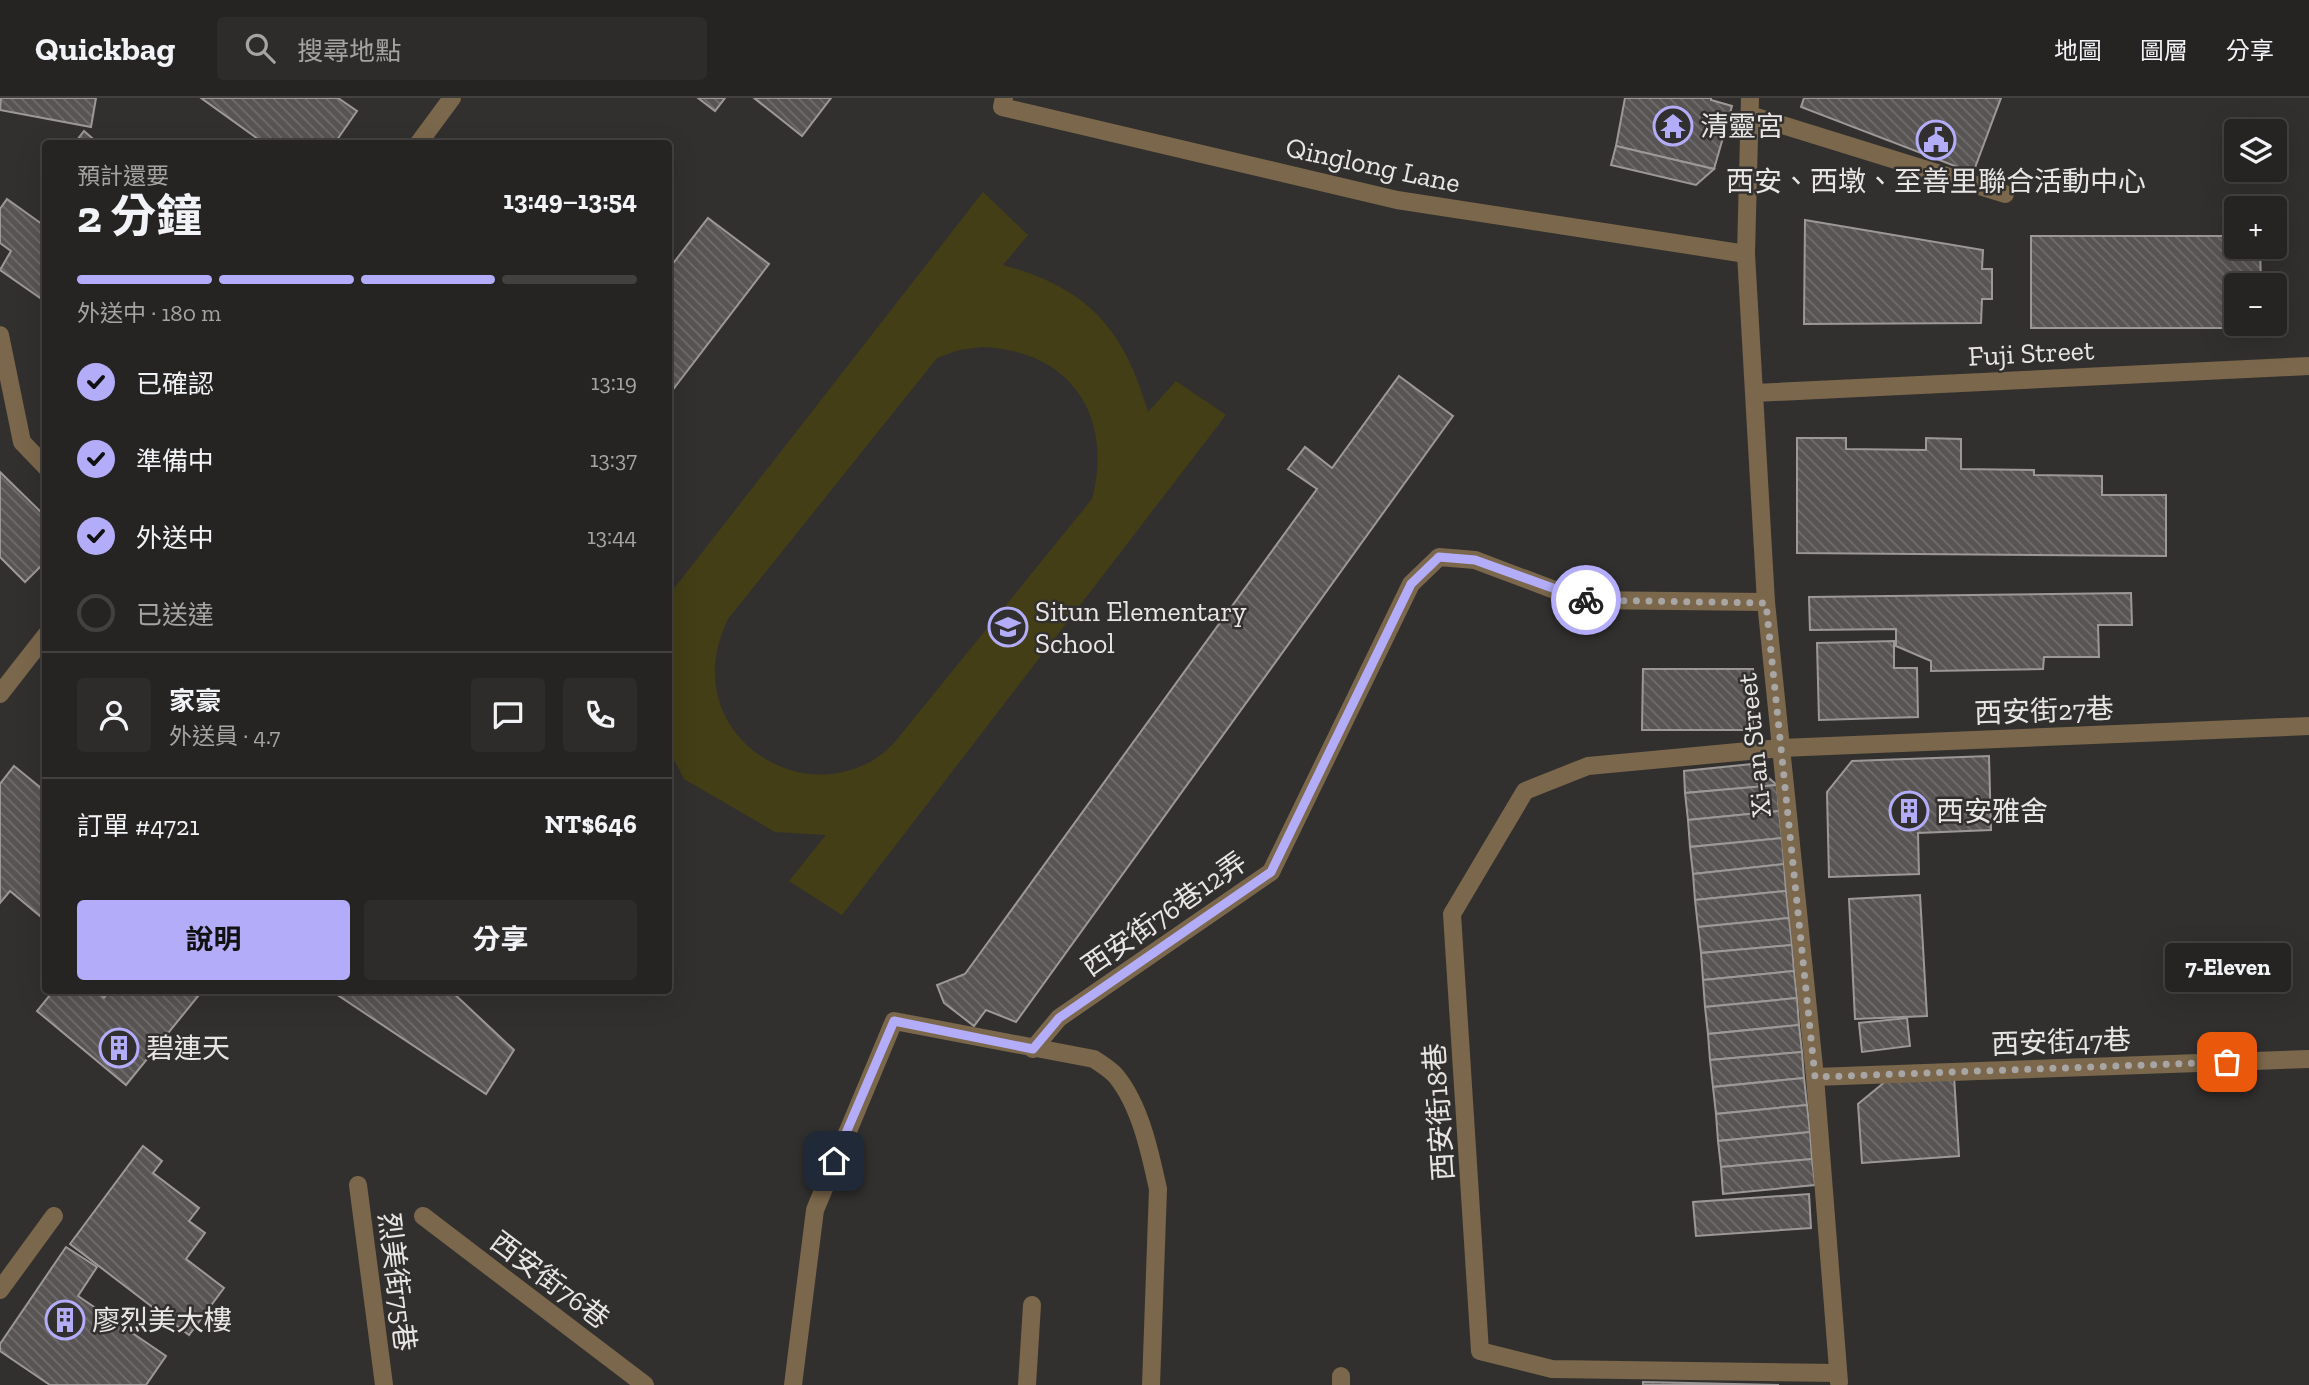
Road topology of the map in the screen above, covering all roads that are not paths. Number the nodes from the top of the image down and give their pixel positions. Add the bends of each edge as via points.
1 (452, 98) edge
2 (1004, 98) edge
3 (1750, 106) edge
4 (421, 140) edge
5 (2005, 194) dead end
6 (1746, 254) junction
7 (0, 335) edge
8 (2309, 366) edge
9 (1755, 393) junction
10 (42, 463) edge
11 (1766, 603) junction
12 (42, 640) edge
13 (0, 694) edge
14 (2309, 726) edge
15 (1782, 748) junction
16 (1033, 1049) junction
17 (2309, 1059) edge
18 (1815, 1077) junction
19 (358, 1185) dead end
20 (54, 1216) dead end
21 (423, 1216) dead end
22 (0, 1290) edge
23 (1032, 1305) dead end
24 (1839, 1379) edge
25 (384, 1385) edge
26 (645, 1385) edge
27 (793, 1385) edge
28 (1027, 1385) edge
29 (1151, 1385) edge

1 - 4 street
2 - 6 street, Qinglong Lane via 1002,107 1397,200
3 - 5 street
3 - 6 street, Xi-an Street
6 - 9 street, Xi-an Street
7 - 10 street via 22,442
8 - 9 street, Fuji Street
9 - 11 street, Xi-an Street
11 - 15 street, Xi-an Street
11 - 16 street, 西安街76巷12弄 via 1581,600 1475,560 1439,557 1411,584 1271,872 1059,1018
12 - 13 street
14 - 15 street, 西安街27巷
15 - 18 street, Xi-an Street
15 - 24 street, 西安街18巷 via 1588,766 1525,791 1452,914 1480,1351 1552,1369
16 - 27 street via 894,1021 815,1210
16 - 29 street via 1094,1059 1114,1074 1132,1100 1158,1189
17 - 18 street, 西安街47巷
18 - 24 street, Xi-an Street
19 - 25 street, 烈美街75巷
20 - 22 street
21 - 26 street, 西安街76巷
23 - 28 street

